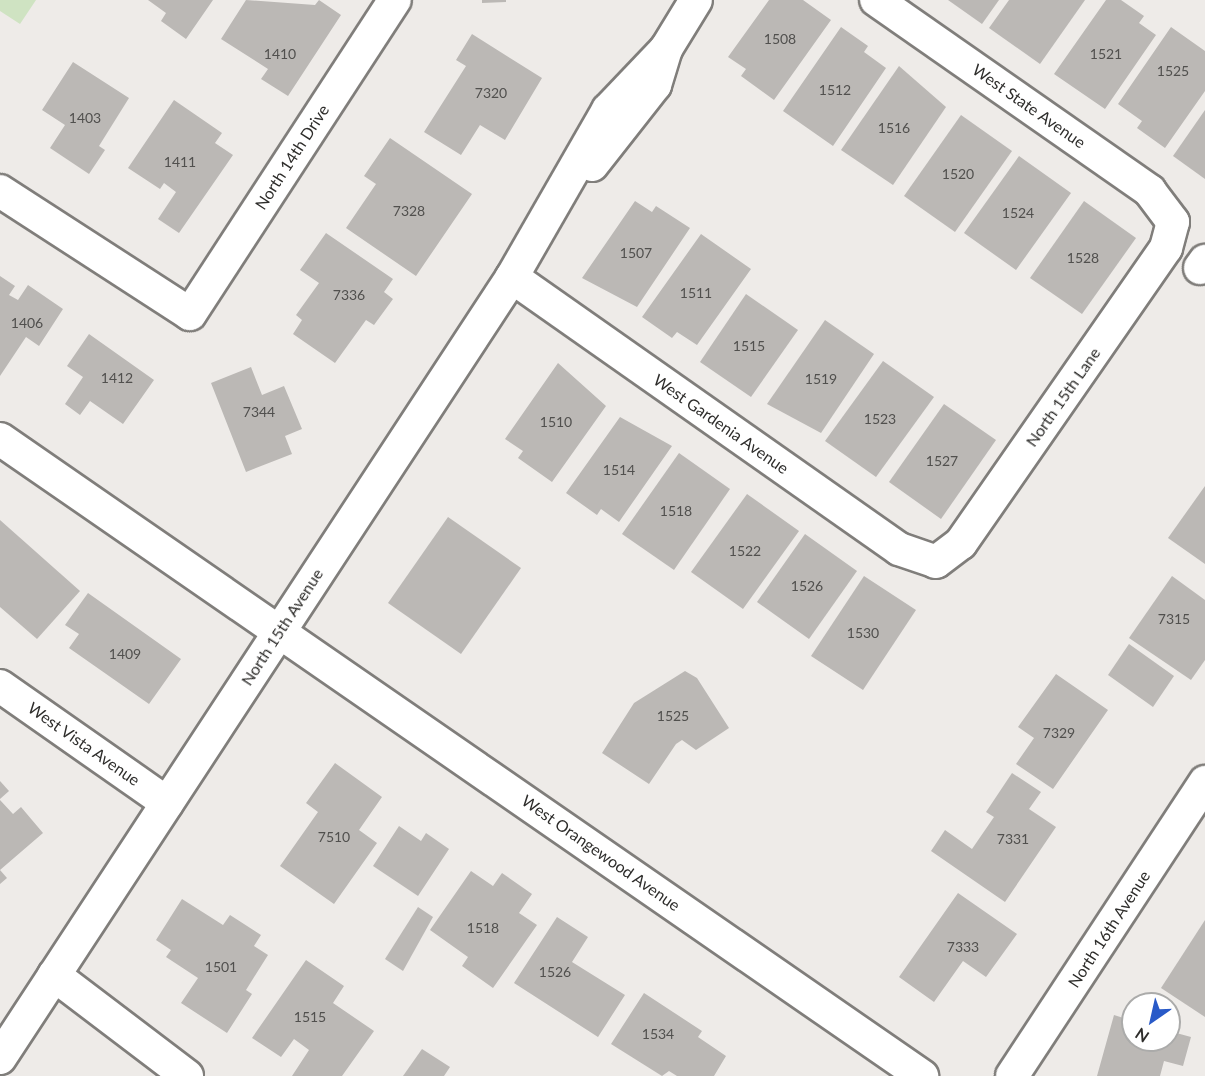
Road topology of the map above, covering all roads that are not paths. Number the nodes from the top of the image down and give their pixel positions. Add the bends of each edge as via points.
1 (395, 0) edge
2 (696, 0) edge
3 (876, 0) edge
4 (0, 191) edge
5 (1173, 222) joint
6 (512, 277) junction
7 (0, 439) edge
8 (936, 562) joint
9 (280, 629) junction
10 (0, 686) edge
11 (1205, 782) edge
12 (167, 803) junction
13 (54, 975) junction
14 (0, 1058) edge
15 (187, 1076) edge
16 (922, 1076) edge
17 (1012, 1076) edge

1 - 4 street, North 14th Drive via 190,314
2 - 6 street, North 15th Avenue via 666,49 608,110 573,163 563,196
3 - 5 street, West State Avenue via 1150,191
5 - 8 street, North 15th Lane via 1166,248 968,533
6 - 8 street, West Gardenia Avenue via 899,549
6 - 9 street, North 15th Avenue
7 - 9 street, West Orangewood Avenue via 251,616
9 - 12 street, North 15th Avenue
9 - 16 street, West Orangewood Avenue
10 - 12 street, West Vista Avenue
11 - 17 street, North 16th Avenue
12 - 13 street, North 15th Avenue
13 - 14 street, North 15th Avenue
13 - 15 street

